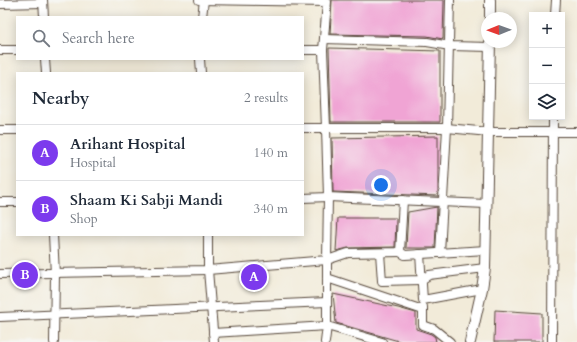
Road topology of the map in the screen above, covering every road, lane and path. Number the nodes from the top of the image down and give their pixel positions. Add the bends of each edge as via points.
1 (202, 0) edge
2 (450, 0) edge
3 (490, 0) edge
4 (556, 0) edge
5 (327, 1) edge
6 (43, 2) edge
7 (0, 4) edge
8 (490, 12) edge
9 (555, 12) edge
10 (44, 16) edge
11 (202, 16) edge
12 (324, 39) junction
13 (481, 44) edge
14 (450, 46) junction
15 (490, 48) edge
16 (0, 50) edge
17 (16, 50) edge
18 (304, 50) edge
19 (324, 50) junction
20 (45, 60) edge
21 (200, 60) edge
22 (46, 72) edge
23 (201, 72) edge
24 (553, 120) edge
25 (304, 128) edge
26 (326, 128) junction
27 (448, 128) junction
28 (0, 130) edge
29 (16, 130) edge
30 (488, 132) junction
31 (553, 132) junction
32 (577, 132) edge
33 (328, 197) junction
34 (304, 198) edge
35 (403, 200) junction
36 (444, 201) junction
37 (0, 202) edge
38 (16, 202) edge
39 (486, 204) junction
40 (53, 236) edge
41 (208, 236) edge
42 (486, 250) junction
43 (400, 252) junction
44 (380, 253) junction
45 (440, 253) junction
46 (420, 254) junction
47 (327, 260) junction
48 (485, 268) junction
49 (208, 270) junction
50 (0, 274) edge
51 (55, 274) junction
52 (327, 278) junction
53 (421, 280) junction
54 (482, 289) junction
55 (423, 300) junction
56 (327, 302) junction
57 (211, 308) junction
58 (423, 310) junction
59 (54, 315) junction
60 (0, 317) edge
61 (327, 326) junction
62 (213, 333) junction
63 (54, 342) edge
64 (214, 342) edge
65 (325, 342) edge
66 (382, 342) edge
67 (450, 342) edge
68 (470, 342) edge
69 (552, 342) edge

1 - 5 street
1 - 11 street
2 - 14 street
3 - 8 street
4 - 9 street
5 - 12 street
6 - 7 street
6 - 10 street
12 - 14 street via 427,42
12 - 19 street
13 - 14 street
14 - 27 street
15 - 30 street
16 - 17 street
18 - 19 street
19 - 26 street
20 - 22 street
21 - 23 street
24 - 31 street
25 - 26 street
26 - 27 street
26 - 33 street
27 - 30 street
27 - 36 street
28 - 29 street
30 - 31 street
30 - 39 street
31 - 32 street
31 - 69 street
33 - 34 street
33 - 35 street
33 - 47 street
35 - 36 street
35 - 43 street
36 - 39 street
36 - 45 street
37 - 38 street
39 - 42 street
40 - 51 street
41 - 49 street
42 - 45 street
42 - 48 street
43 - 44 street
43 - 46 street via 405,255
44 - 47 street via 348,253
44 - 53 street via 382,281
45 - 46 street
46 - 53 street
47 - 49 street
47 - 52 street
48 - 53 street via 429,275
48 - 54 street
49 - 51 street
49 - 57 street
50 - 51 street
51 - 59 street
52 - 56 street
52 - 58 street
53 - 55 street
54 - 55 street
54 - 68 street
55 - 58 street
56 - 57 street
56 - 61 street
57 - 59 street
57 - 62 street
58 - 67 street via 423,325 434,328
59 - 60 street
59 - 63 street
61 - 62 street
61 - 65 street
61 - 66 street
62 - 64 street

